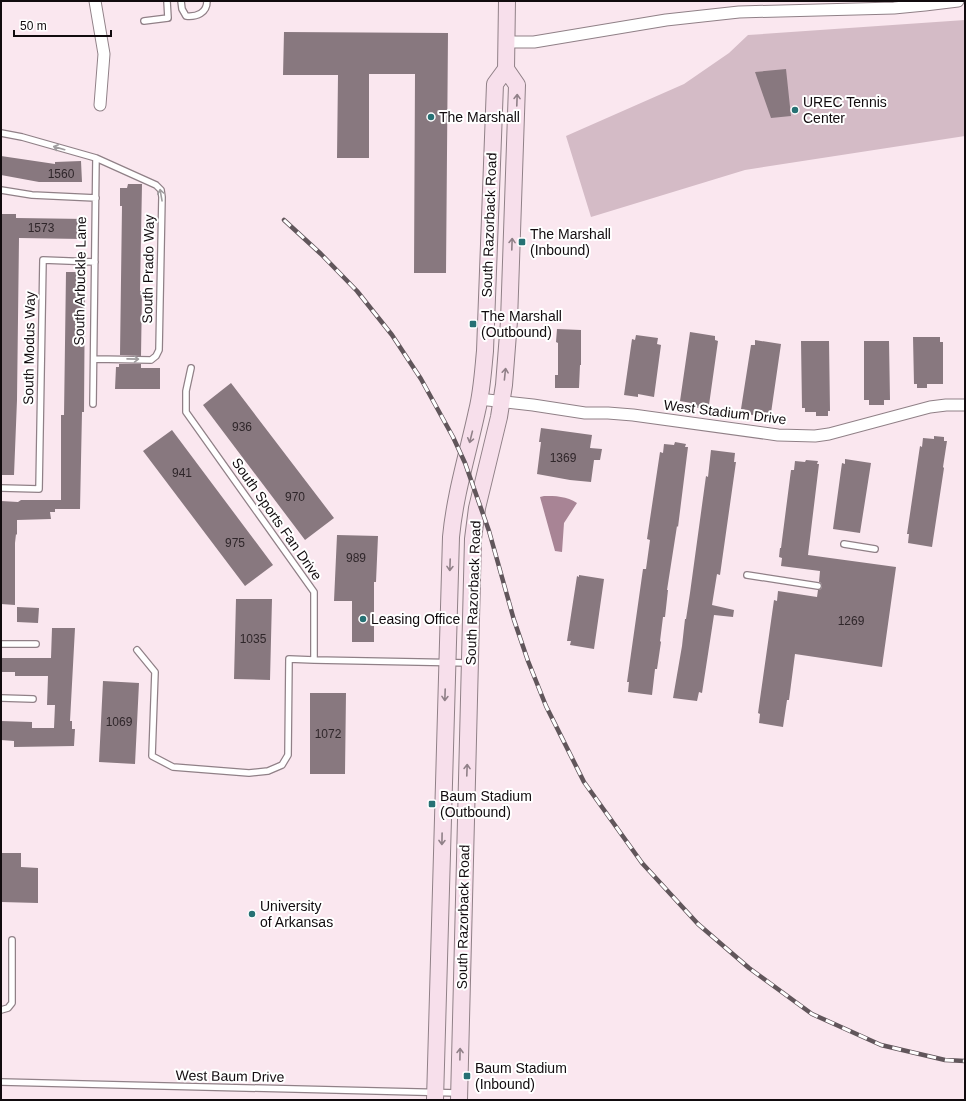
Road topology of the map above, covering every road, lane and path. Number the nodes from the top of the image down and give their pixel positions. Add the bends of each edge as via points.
1 (95, 1) edge
2 (167, 1) edge
3 (181, 1) edge
4 (207, 1) edge
5 (507, 1) edge
6 (958, 1) edge
7 (144, 21) dead end
8 (506, 42) junction
9 (506, 70) junction
10 (100, 105) dead end
11 (1, 133) edge
12 (96, 158) junction
13 (1, 190) edge
14 (96, 198) junction
15 (95, 262) junction
16 (94, 359) junction
17 (191, 368) dead end
18 (479, 399) junction
19 (501, 402) junction
20 (93, 404) dead end
21 (965, 405) edge
22 (1, 488) edge
23 (844, 544) dead end
24 (875, 549) dead end
25 (747, 575) dead end
26 (818, 586) dead end
27 (1, 644) edge
28 (36, 644) dead end
29 (137, 650) dead end
30 (314, 660) junction
31 (446, 663) junction
32 (470, 663) junction
33 (1, 698) edge
34 (33, 699) dead end
35 (12, 940) dead end
36 (1, 1010) edge
37 (1, 1082) edge
38 (435, 1096) edge
39 (459, 1096) edge

1 - 10 street via 104,54
2 - 7 lane via 168,18
3 - 4 lane via 186,16 203,12
5 - 8 main road
6 - 8 street via 894,8 748,11 628,25 534,42
8 - 9 main road
9 - 18 main road, South Razorback Road via 495,84 485,351
19 -> 9 main road, South Razorback Road via 509,327 517,85
12 -> 11 lane
12 - 14 lane, South Arbuckle Lane
16 -> 12 lane, South Prado Way via 151,360 159,350 162,197 156,185
13 - 14 lane via 32,195
14 - 15 lane, South Arbuckle Lane
15 - 16 lane, South Arbuckle Lane
15 - 22 lane, South Modus Way via 43,260 39,489
16 - 20 lane, South Arbuckle Lane
17 - 30 lane, South Sports Fan Drive via 186,391 186,412 314,592
18 - 19 street, West Stadium Drive
18 -> 31 main road, South Razorback Road via 452,520
19 - 21 street, West Stadium Drive via 802,436 829,434 930,408
19 - 32 main road, South Razorback Road via 474,523
23 - 24 lane
25 - 26 lane
27 - 28 lane
29 - 30 lane via 155,672 152,756 172,767 249,773 268,771 282,765 288,755 289,660
30 - 31 lane
31 - 32 lane
31 -> 38 main road, South Razorback Road
39 -> 32 main road, South Razorback Road
33 - 34 lane
35 - 36 lane via 12,1003 8,1008
37 - 38 lane, West Baum Drive
38 - 39 lane, West Baum Drive

